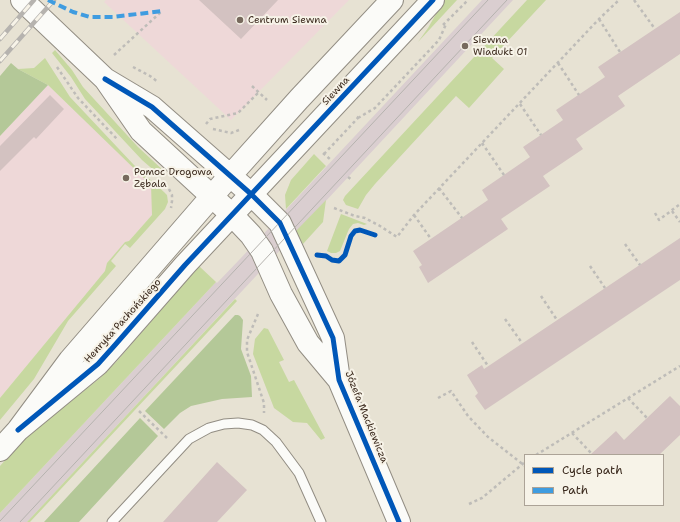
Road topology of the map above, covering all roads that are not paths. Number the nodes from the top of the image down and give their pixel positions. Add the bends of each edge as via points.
1 (22, 0) edge
2 (392, 0) edge
3 (433, 0) edge
4 (105, 79) junction
5 (230, 175) junction
6 (251, 194) junction
7 (212, 196) junction
8 (232, 214) junction
9 (340, 380) junction
10 (18, 430) junction
11 (0, 450) edge
12 (112, 522) edge
13 (321, 522) edge
14 (399, 522) edge

1 - 4 street
2 - 5 street
3 - 6 street, Siewna
4 - 5 street via 152,107
4 - 7 street via 141,131
5 - 6 street
5 - 7 street
6 - 8 street, Siewna
6 - 9 street, Józefa Mackiewicza via 280,223 333,338
7 - 8 street
7 - 10 street, Henryka Pachońskiego via 70,360
8 - 9 street, Józefa Mackiewicza via 262,251 281,294 308,343
8 - 10 street, Henryka Pachońskiego via 98,364
9 - 14 street, Józefa Mackiewicza
10 - 11 street, Henryka Pachońskiego
12 - 13 lane via 189,439 209,428 224,424 252,425 263,430 276,442 299,473

